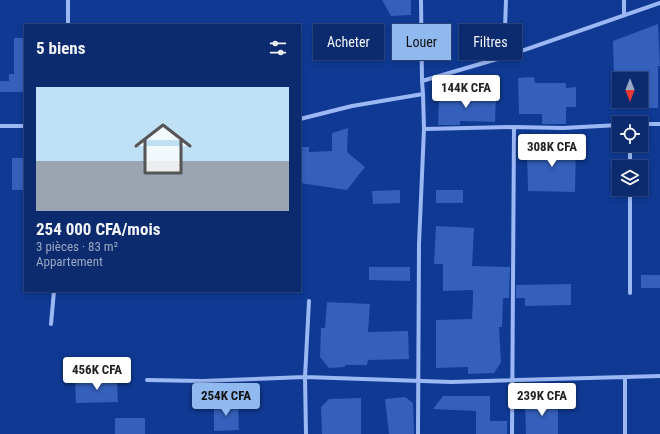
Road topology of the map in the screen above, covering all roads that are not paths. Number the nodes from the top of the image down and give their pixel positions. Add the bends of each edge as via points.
1 (68, 0) edge
2 (421, 0) edge
3 (506, 0) edge
4 (624, 0) edge
5 (660, 3) edge
6 (624, 15) junction
7 (68, 24) edge
8 (505, 24) edge
9 (522, 51) edge
10 (494, 60) edge
11 (422, 81) junction
12 (423, 94) junction
13 (301, 119) edge
14 (612, 124) edge
15 (648, 124) edge
16 (660, 124) edge
17 (0, 126) edge
18 (24, 126) edge
19 (514, 127) junction
20 (424, 129) junction
21 (630, 196) edge
22 (54, 292) edge
23 (630, 293) dead end
24 (309, 300) dead end
25 (51, 324) dead end
26 (660, 376) edge
27 (305, 377) junction
28 (625, 377) junction
29 (147, 380) dead end
30 (417, 381) junction
31 (513, 381) junction
32 (306, 434) edge
33 (418, 434) edge
34 (512, 434) edge
35 (625, 434) edge

1 - 7 street
2 - 11 street
3 - 8 street
4 - 6 street
5 - 6 street
6 - 9 street
10 - 11 street
11 - 12 street
12 - 13 street via 352,106
12 - 20 street
14 - 19 street via 563,128
15 - 16 street
17 - 18 street
19 - 20 street
19 - 31 street
20 - 30 street
21 - 23 street
22 - 25 street
24 - 27 street
26 - 28 street
27 - 29 street via 202,381
27 - 30 street
27 - 32 street
28 - 31 street
28 - 35 street
30 - 31 street
30 - 33 street
31 - 34 street

